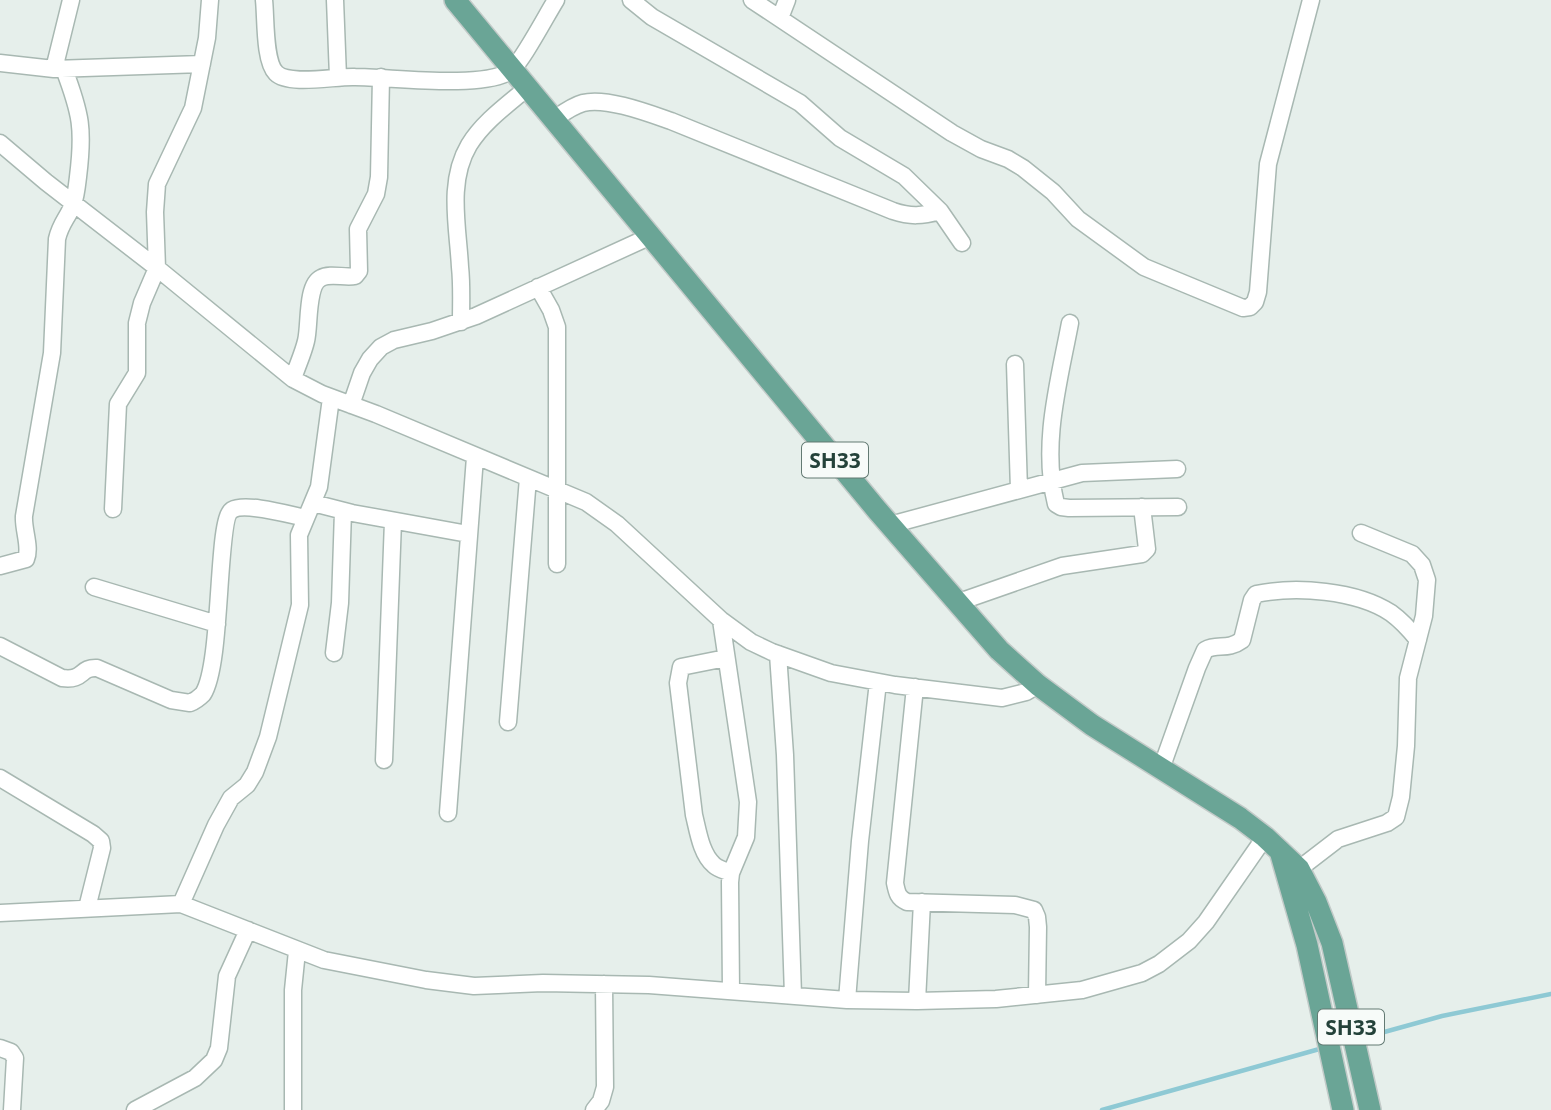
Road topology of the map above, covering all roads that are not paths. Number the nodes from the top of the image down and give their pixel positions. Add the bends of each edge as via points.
1 (71, 0) edge
2 (210, 0) edge
3 (264, 0) edge
4 (335, 0) edge
5 (456, 0) edge
6 (556, 0) edge
7 (631, 0) edge
8 (752, 0) edge
9 (787, 0) edge
10 (1311, 0) edge
11 (780, 18) junction
12 (0, 63) edge
13 (202, 64) junction
14 (59, 69) junction
15 (513, 70) junction
16 (338, 77) junction
17 (381, 77) junction
18 (527, 88) junction
19 (553, 120) junction
20 (2, 148) edge
21 (74, 204) junction
22 (940, 211) junction
23 (651, 236) junction
24 (962, 243) dead end
25 (157, 268) junction
26 (538, 287) junction
27 (461, 322) junction
28 (1070, 323) dead end
29 (1015, 363) dead end
30 (293, 379) junction
31 (331, 398) junction
32 (351, 405) junction
33 (475, 457) junction
34 (1177, 469) dead end
35 (528, 478) junction
36 (1051, 481) junction
37 (557, 490) junction
38 (1018, 490) junction
39 (1142, 507) junction
40 (1178, 507) dead end
41 (113, 509) dead end
42 (309, 511) junction
43 (343, 511) junction
44 (393, 521) junction
45 (890, 526) junction
46 (1361, 533) dead end
47 (468, 534) junction
48 (557, 564) dead end
49 (0, 566) edge
50 (94, 587) dead end
51 (956, 603) junction
52 (721, 620) junction
53 (217, 624) junction
54 (1418, 640) junction
55 (0, 646) edge
56 (334, 653) dead end
57 (778, 654) junction
58 (726, 658) junction
59 (878, 682) junction
60 (1038, 685) junction
61 (915, 687) junction
62 (509, 722) dead end
63 (384, 761) dead end
64 (1160, 769) junction
65 (0, 778) edge
66 (449, 813) dead end
67 (1272, 844) junction
68 (1299, 869) junction
69 (731, 873) junction
70 (922, 902) junction
71 (181, 904) junction
72 (87, 908) junction
73 (0, 913) edge
74 (248, 930) junction
75 (297, 951) junction
76 (604, 984) junction
77 (731, 990) junction
78 (793, 995) junction
79 (1037, 995) junction
80 (847, 1000) junction
81 (917, 1002) junction
82 (0, 1048) edge
83 (12, 1110) edge
84 (135, 1110) edge
85 (293, 1110) edge
86 (594, 1110) edge
87 (1343, 1110) edge
88 (1370, 1110) edge

1 - 14 street
2 - 13 street
3 - 16 street via 269,62 274,72 298,79
4 - 16 street
5 - 15 main road, SH33
6 - 15 street
7 - 22 street via 652,17 800,103 840,138 904,176
8 - 11 street
9 - 11 street
10 - 11 street via 1268,164 1258,292 1255,302 1243,308 1131,259 1078,219 1023,168 952,133
12 - 14 street
13 - 14 street
13 - 25 street via 193,108 157,184
14 - 21 street via 81,120
15 - 17 street via 498,77 462,80
15 - 18 main road, SH33
16 - 17 street
17 - 30 street via 379,177 376,194 358,229 359,271 355,276 327,276 315,283 306,343
18 - 19 main road, SH33
18 - 27 street via 479,131 461,162 456,198
19 - 22 street via 585,102 637,110 893,211 920,217
19 - 23 main road, SH33
20 - 21 street
21 - 25 street
21 - 49 street via 57,239 52,353 24,516 29,551 26,559
22 - 24 street
23 - 26 street
23 - 45 main road, SH33
25 - 30 street
25 - 41 street via 137,323 136,373 118,404
26 - 27 street
26 - 37 street via 556,319
27 - 32 street via 381,346 362,373
28 - 36 street via 1054,412
29 - 38 street
30 - 31 street
31 - 32 street
31 - 42 street via 323,472
32 - 33 street
33 - 35 street
33 - 47 street
34 - 36 street via 1082,473
35 - 37 street
35 - 62 street
36 - 38 street
36 - 39 street via 1056,504 1061,507
37 - 48 street
37 - 52 street via 586,502 617,524
38 - 45 street
39 - 40 street
39 - 51 street via 1147,550 1142,554 1062,566
42 - 43 street
42 - 53 street via 230,511
42 - 71 street via 299,535 300,605 268,737 255,772 231,798 216,825
43 - 44 street
43 - 56 street
44 - 47 street
44 - 63 street
45 - 51 main road, SH33
46 - 54 street via 1412,554 1422,565 1427,600
47 - 66 street
50 - 53 street
51 - 60 main road, SH33
52 - 57 street via 751,642
52 - 58 street
53 - 55 street via 204,692 190,704 97,668 73,680 62,678
54 - 64 street via 1388,611 1347,596 1314,591 1256,594 1241,640 1233,646 1205,650
54 - 68 street via 1408,678 1406,746 1396,817 1338,839
57 - 59 street via 831,673
57 - 78 street
58 - 69 street via 748,802 746,837
58 - 69 street via 681,667 678,683 698,831 715,866
59 - 61 street
59 - 80 street
60 - 61 street via 1002,698
60 - 64 main road, SH33
61 - 70 street via 895,883 901,899
64 - 67 main road, SH33 via 1240,818
65 - 72 street via 101,841
67 - 68 main road, SH33
67 - 79 street via 1174,955 1142,973 1107,984
67 - 87 main road, SH33 via 1307,945
68 - 88 main road, SH33 via 1332,943
69 - 77 street
70 - 79 street via 1015,905 1034,910
70 - 81 street
71 - 72 street
71 - 74 street
72 - 73 street
74 - 75 street
74 - 84 street via 227,976 214,1060 195,1078
75 - 76 street via 324,960 474,986
75 - 85 street via 292,990
76 - 77 street
76 - 86 street via 605,1087
77 - 78 street
78 - 80 street
79 - 81 street
80 - 81 street
82 - 83 street via 15,1058

